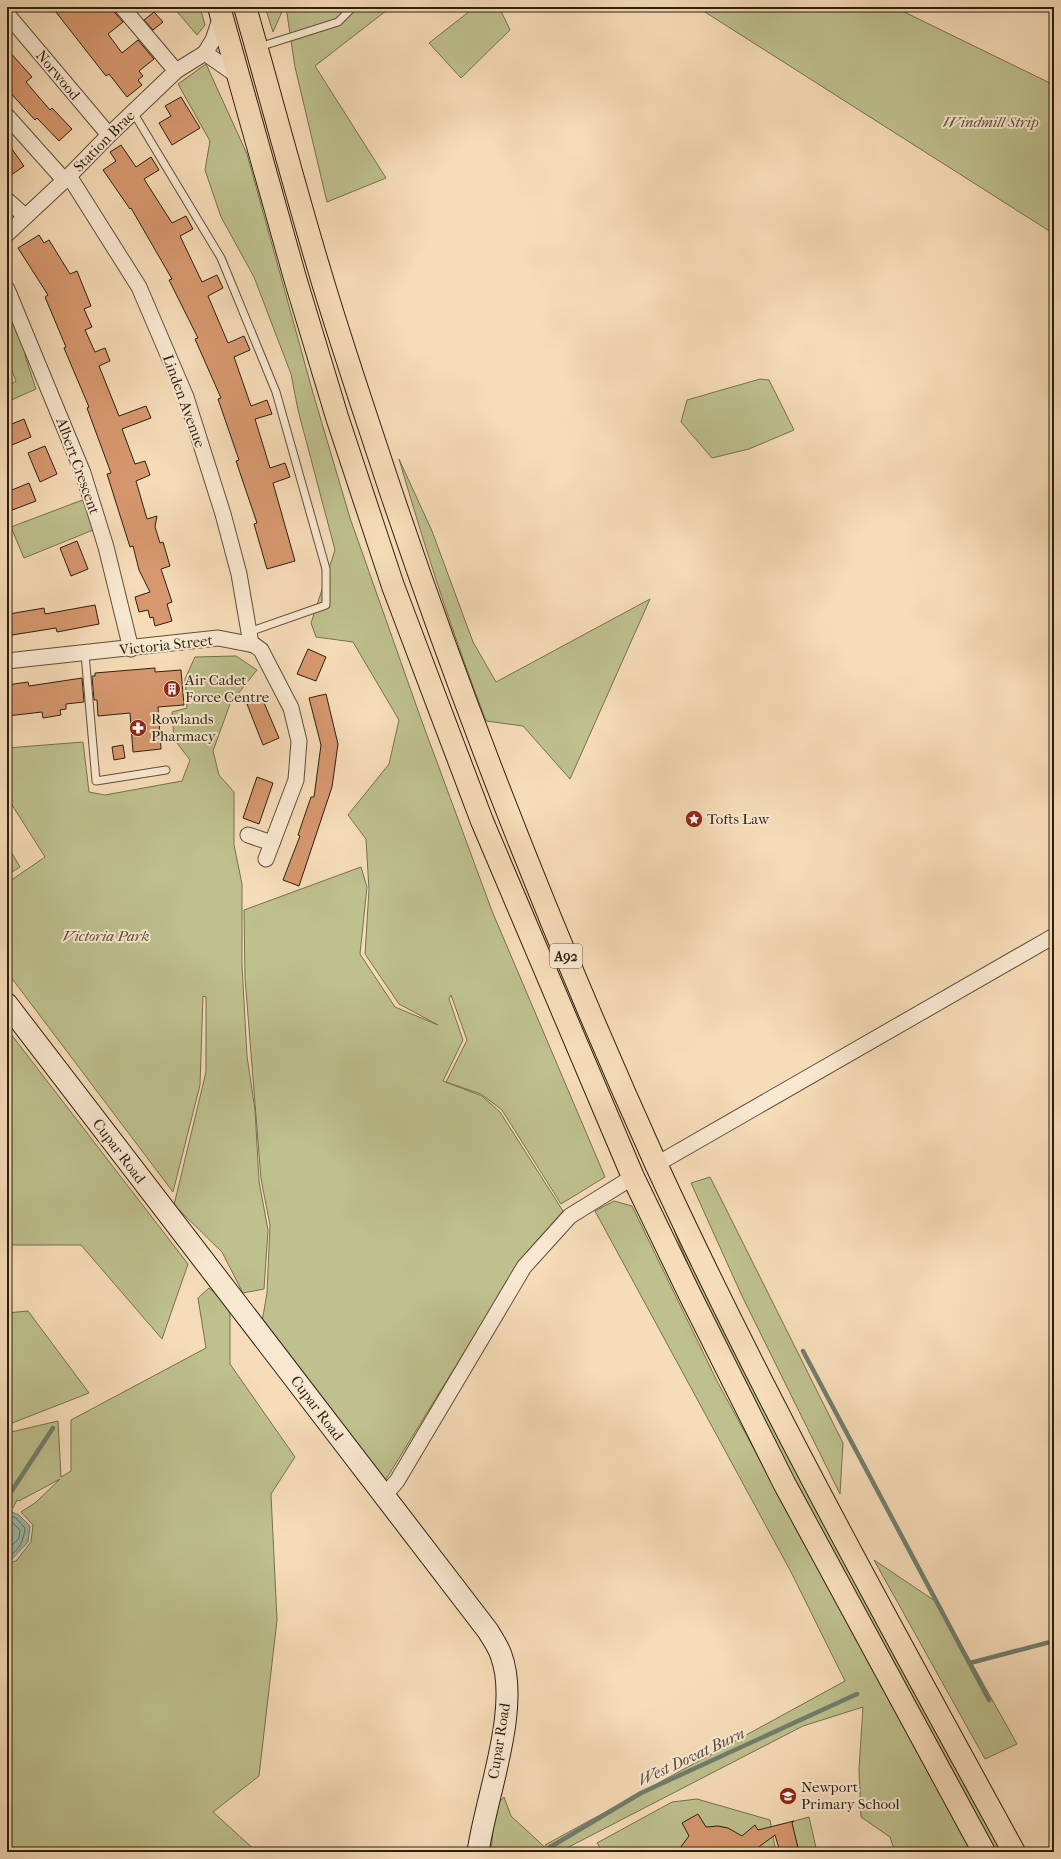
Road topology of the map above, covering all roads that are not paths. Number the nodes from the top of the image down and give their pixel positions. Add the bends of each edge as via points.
1 (122, 7) edge
2 (245, 7) edge
3 (353, 7) edge
4 (220, 12) edge
5 (7, 14) edge
6 (257, 47) junction
7 (205, 53) junction
8 (176, 71) junction
9 (238, 76) junction
10 (133, 112) junction
11 (7, 116) edge
12 (109, 135) junction
13 (67, 178) junction
14 (7, 200) edge
15 (25, 216) junction
16 (7, 234) edge
17 (7, 288) edge
18 (250, 638) junction
19 (131, 649) junction
20 (85, 654) junction
21 (7, 661) edge
22 (166, 770) dead end
23 (248, 835) dead end
24 (272, 843) junction
25 (266, 859) dead end
26 (1054, 936) edge
27 (7, 1004) edge
28 (657, 1164) junction
29 (633, 1177) junction
30 (384, 1496) junction
31 (478, 1852) edge
32 (984, 1852) edge
33 (1014, 1852) edge

1 - 8 street
2 - 6 highway, A92
3 - 6 lane via 338,22
4 - 7 street via 213,40
4 - 9 highway, A92
5 - 12 street, Norwood
6 - 28 highway, A92 via 322,278 419,574 468,713 537,887
7 - 8 street, Station Brae
7 - 9 street
8 - 10 street, Station Brae
9 - 29 highway, A92 via 333,402 393,586 482,822
10 - 12 street, Station Brae
10 - 18 lane via 221,258 250,326 276,392 326,569 326,605
11 - 13 street, Linden Avenue
12 - 13 street, Station Brae
13 - 15 street, Station Brae
13 - 18 street, Linden Avenue via 139,288 186,397 239,574
14 - 15 street
15 - 16 street, Station Brae
17 - 19 street, Albert Crescent via 83,473 106,547
18 - 19 street, Victoria Street via 218,638
18 - 24 street via 261,650 291,708 299,741 296,780
19 - 20 street, Victoria Street
20 - 21 street, Victoria Street
20 - 22 lane via 96,780
23 - 24 street
24 - 25 street
26 - 28 street
27 - 30 main road, Cupar Road
28 - 33 highway, A92 via 720,1298 820,1497
29 - 30 street via 570,1216 524,1267 397,1481
29 - 32 highway, A92 via 784,1483
30 - 31 main road, Cupar Road via 488,1630 501,1655 507,1686 505,1722

